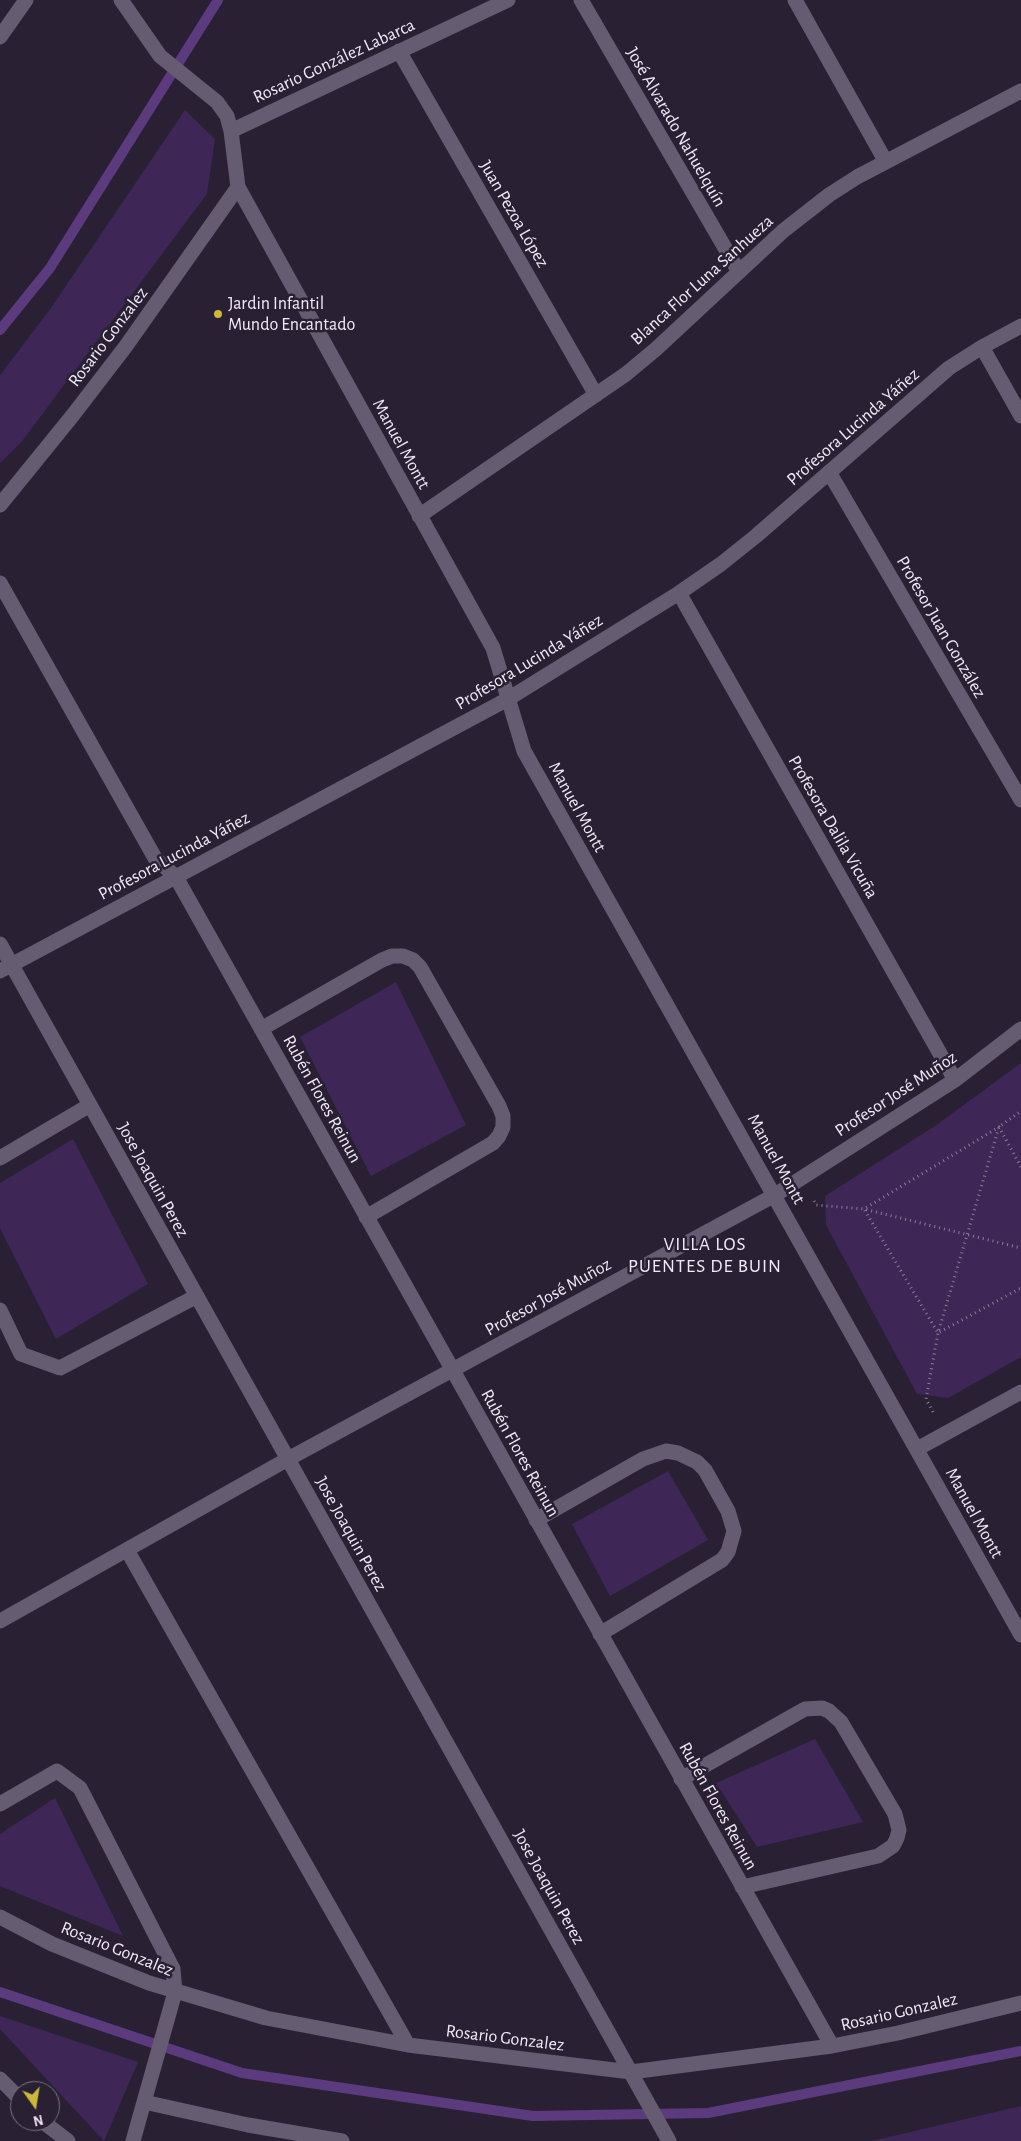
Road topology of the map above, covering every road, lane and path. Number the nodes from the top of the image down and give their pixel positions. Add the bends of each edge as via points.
1 (26, 0) edge
2 (121, 0) edge
3 (508, 0) edge
4 (581, 0) edge
5 (795, 0) edge
6 (0, 37) edge
7 (399, 51) junction
8 (1021, 91) edge
9 (231, 131) junction
10 (886, 162) junction
11 (238, 187) junction
12 (739, 272) junction
13 (1021, 326) edge
14 (982, 347) junction
15 (596, 395) junction
16 (1021, 416) edge
17 (829, 472) junction
18 (0, 505) edge
19 (419, 516) junction
20 (0, 583) edge
21 (679, 593) junction
22 (508, 699) junction
23 (1021, 800) edge
24 (176, 877) junction
25 (0, 944) edge
26 (6, 968) edge
27 (261, 1029) junction
28 (1021, 1029) edge
29 (955, 1080) junction
30 (90, 1104) junction
31 (1021, 1111) edge
32 (999, 1127) junction
33 (0, 1158) edge
34 (1021, 1167) edge
35 (800, 1180) junction
36 (774, 1195) junction
37 (864, 1209) junction
38 (366, 1216) junction
39 (968, 1235) junction
40 (1021, 1248) edge
41 (1021, 1288) edge
42 (197, 1296) junction
43 (0, 1310) edge
44 (938, 1333) junction
45 (452, 1370) junction
46 (1021, 1392) edge
47 (946, 1433) junction
48 (917, 1449) junction
49 (288, 1459) junction
50 (536, 1520) junction
51 (127, 1550) junction
52 (0, 1621) edge
53 (600, 1634) junction
54 (1021, 1634) edge
55 (681, 1779) junction
56 (0, 1804) edge
57 (742, 1887) junction
58 (0, 1917) edge
59 (175, 1992) junction
60 (1021, 2002) edge
61 (408, 2045) junction
62 (832, 2046) junction
63 (631, 2072) junction
64 (0, 2079) edge
65 (10, 2089) edge
66 (144, 2102) junction
67 (55, 2131) edge
68 (68, 2141) edge
69 (133, 2141) edge
70 (342, 2141) edge
71 (669, 2141) edge

1 - 6 street
2 - 9 street, Manuel Montt via 160,56 216,102 227,116
3 - 7 street, Rosario González Labarca
4 - 12 street, José Alvarado Nahuelquín
5 - 10 street
7 - 9 street, Rosario González Labarca
7 - 15 street, Juan Pezoa López
8 - 10 street, Blanca Flor Luna Sanhueza
9 - 11 street, Manuel Montt
10 - 12 street, Blanca Flor Luna Sanhueza via 805,212
11 - 18 street, Rosario Gonzalez via 126,346
11 - 19 street, Manuel Montt
12 - 15 street, Blanca Flor Luna Sanhueza via 656,350
13 - 14 street, Profesora Lucinda Yáñez
14 - 16 street
14 - 17 street, Profesora Lucinda Yáñez via 949,368
15 - 19 street, Blanca Flor Luna Sanhueza
17 - 21 street, Profesora Lucinda Yáñez via 742,548
17 - 23 street, Profesor Juan González
19 - 22 street, Manuel Montt via 493,648
20 - 24 street, Rubén Flores Reinun via 154,858
21 - 22 street, Profesora Lucinda Yáñez
21 - 29 street, Profesora Dalila Vicuña
22 - 24 street, Profesora Lucinda Yáñez
22 - 36 street, Manuel Montt via 524,751
24 - 26 street, Profesora Lucinda Yáñez
24 - 27 street, Rubén Flores Reinun
25 - 26 street, Jose Joaquin Perez
26 - 30 street, Jose Joaquin Perez
27 - 38 street, Rubén Flores Reinun
27 - 38 street via 382,960 404,956 420,967 494,1097 503,1116 503,1127 493,1143
28 - 29 street, Profesor José Muñoz
29 - 35 street, Profesor José Muñoz
30 - 33 street
30 - 42 street, Jose Joaquin Perez
31 - 32 path
32 - 34 path
32 - 37 path
32 - 39 path
35 - 36 street, Profesor José Muñoz
35 - 37 path via 816,1205
36 - 45 street, Profesor José Muñoz
36 - 48 street, Manuel Montt
37 - 39 path
37 - 44 path
38 - 45 street, Rubén Flores Reinun
39 - 40 path
39 - 44 path
41 - 44 path
42 - 43 street via 60,1368 21,1354
42 - 49 street, Jose Joaquin Perez
44 - 47 path via 926,1400
45 - 49 street, Profesor José Muñoz
45 - 50 street, Rubén Flores Reinun
46 - 47 street
47 - 48 street
48 - 54 street, Manuel Montt
49 - 51 street, Profesor José Muñoz
49 - 63 street, Jose Joaquin Perez
50 - 53 street, Rubén Flores Reinun
50 - 53 street via 666,1451 688,1456 705,1470 728,1511 734,1532 728,1552 722,1560
51 - 52 street, Profesor José Muñoz
51 - 61 street
53 - 55 street, Rubén Flores Reinun
55 - 57 street, Rubén Flores Reinun
55 - 57 street via 805,1709 822,1708 841,1722 895,1814 899,1830 897,1838 893,1846 878,1856
56 - 59 street via 56,1771 80,1788 173,1968
57 - 62 street, Rubén Flores Reinun
58 - 59 street, Rosario Gonzalez via 84,1958
59 - 61 street, Rosario Gonzalez via 266,2018
59 - 66 street
60 - 62 street, Rosario Gonzalez
61 - 63 street, Rosario Gonzalez
62 - 63 street, Rosario Gonzalez
63 - 71 street, Jose Joaquin Perez
64 - 65 street
66 - 69 street
66 - 70 street
67 - 68 street

